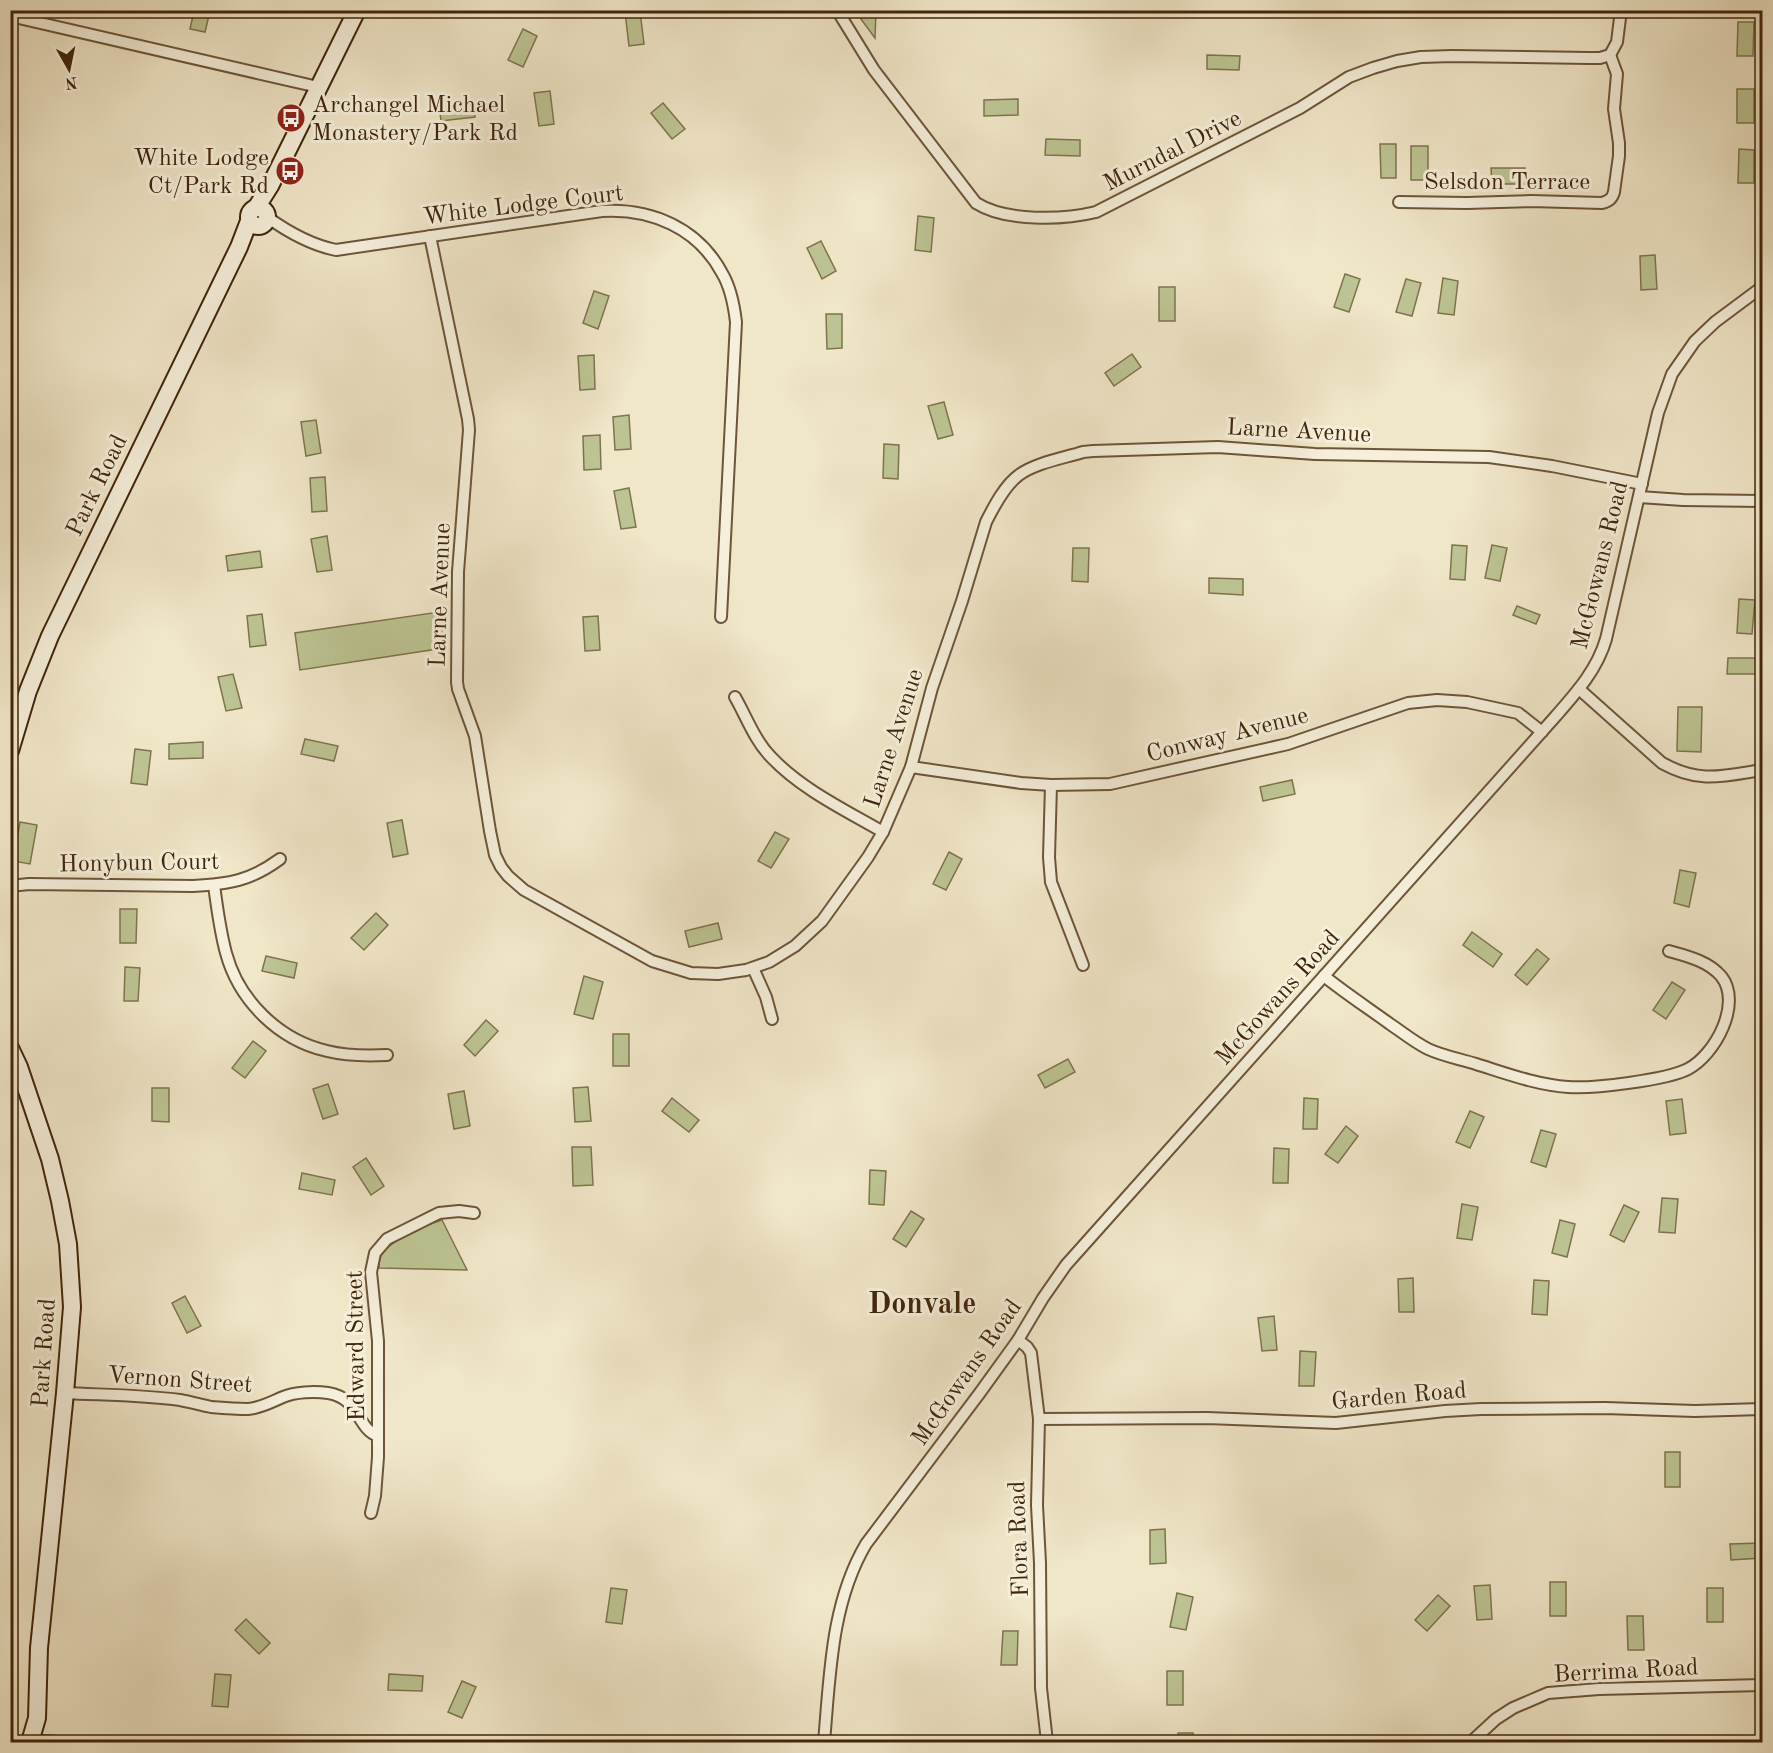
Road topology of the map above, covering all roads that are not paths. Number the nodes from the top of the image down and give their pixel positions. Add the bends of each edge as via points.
1 (357, 10) edge
2 (837, 10) edge
3 (1621, 10) edge
4 (10, 16) edge
5 (1610, 55) junction
6 (318, 87) junction
7 (1399, 202) dead end
8 (260, 218) junction
9 (430, 236) junction
10 (1762, 288) edge
11 (1642, 484) junction
12 (1639, 496) junction
13 (1762, 501) edge
14 (722, 618) dead end
15 (1579, 689) junction
16 (735, 697) dead end
17 (1542, 732) junction
18 (10, 751) edge
19 (911, 767) junction
20 (1762, 770) edge
21 (1051, 785) junction
22 (883, 832) junction
23 (280, 859) dead end
24 (10, 880) edge
25 (28, 884) junction
26 (214, 885) junction
27 (10, 886) edge
28 (1669, 951) dead end
29 (1083, 965) dead end
30 (753, 968) junction
31 (1323, 976) junction
32 (772, 1019) dead end
33 (10, 1032) edge
34 (10, 1048) edge
35 (387, 1055) dead end
36 (19, 1066) junction
37 (474, 1213) dead end
38 (1018, 1340) junction
39 (65, 1393) junction
40 (1762, 1408) edge
41 (1039, 1419) junction
42 (378, 1436) junction
43 (371, 1514) dead end
44 (1762, 1684) edge
45 (30, 1741) edge
46 (56, 1743) edge
47 (824, 1743) edge
48 (1047, 1743) edge
49 (1471, 1743) edge

1 - 6 street
2 - 5 street, Murndal Drive via 874,70 976,204 988,210 1037,218 1096,212 1300,108 1349,77 1396,61 1452,56
3 - 5 street via 1617,42
4 - 6 street
5 - 7 street, Selsdon Terrace via 1617,74 1614,109 1619,156 1614,192 1608,201
6 - 8 street via 270,186
8 - 9 street, White Lodge Court via 336,250
8 - 18 street, Park Road via 239,247 50,636
9 - 14 street, White Lodge Court via 618,210 673,224 697,241 713,259 730,292 736,322
9 - 30 street, Larne Avenue via 469,430 458,572 457,682 475,736 498,861 524,890 652,961 706,974
10 - 11 street, McGowans Road via 1714,322 1672,374 1658,412
11 - 12 street, McGowans Road
11 - 19 street, Larne Avenue via 1509,459 1218,447 1103,449 1032,468 1010,484 986,522 932,688
12 - 13 street
12 - 15 street, McGowans Road via 1602,654
15 - 17 street, McGowans Road
15 - 20 street via 1662,763 1675,770 1717,777
16 - 22 street via 770,757 801,783
17 - 21 street, Conway Avenue via 1524,715 1511,711 1467,702 1424,701 1288,744 1110,784
17 - 31 street, McGowans Road
19 - 21 street, Conway Avenue
19 - 22 street, Larne Avenue
21 - 29 street via 1051,882
22 - 30 street, Larne Avenue via 813,932 781,956
23 - 26 street, Honybun Court via 255,875
24 - 25 street, Honybun Court
25 - 26 street, Honybun Court
25 - 27 street, Honybun Court
26 - 35 street via 226,955 243,990 265,1018 292,1037 325,1051
28 - 31 street via 1702,962 1725,981 1728,1013 1715,1042 1706,1056 1687,1070 1587,1088 1541,1083 1428,1049
30 - 32 street
31 - 38 street, McGowans Road via 1066,1265
33 - 36 street, Park Road
34 - 36 street, Park Road
36 - 39 street, Park Road via 50,1159 68,1244 72,1307
37 - 42 street, Edward Street via 439,1213 387,1239 375,1253 371,1272 378,1341
38 - 41 street, Flora Road via 1031,1353
38 - 47 street, McGowans Road via 856,1562 837,1623
39 - 42 street, Vernon Street via 138,1396 248,1409 299,1393 330,1393 350,1404 366,1430
39 - 45 street, Park Road via 39,1648 29,1703
40 - 41 street, Garden Road via 1481,1409 1336,1423 1207,1418
41 - 48 street, Flora Road via 1041,1688
42 - 43 street, Edward Street
44 - 49 street, Berrima Road via 1548,1693 1505,1714
45 - 46 street

